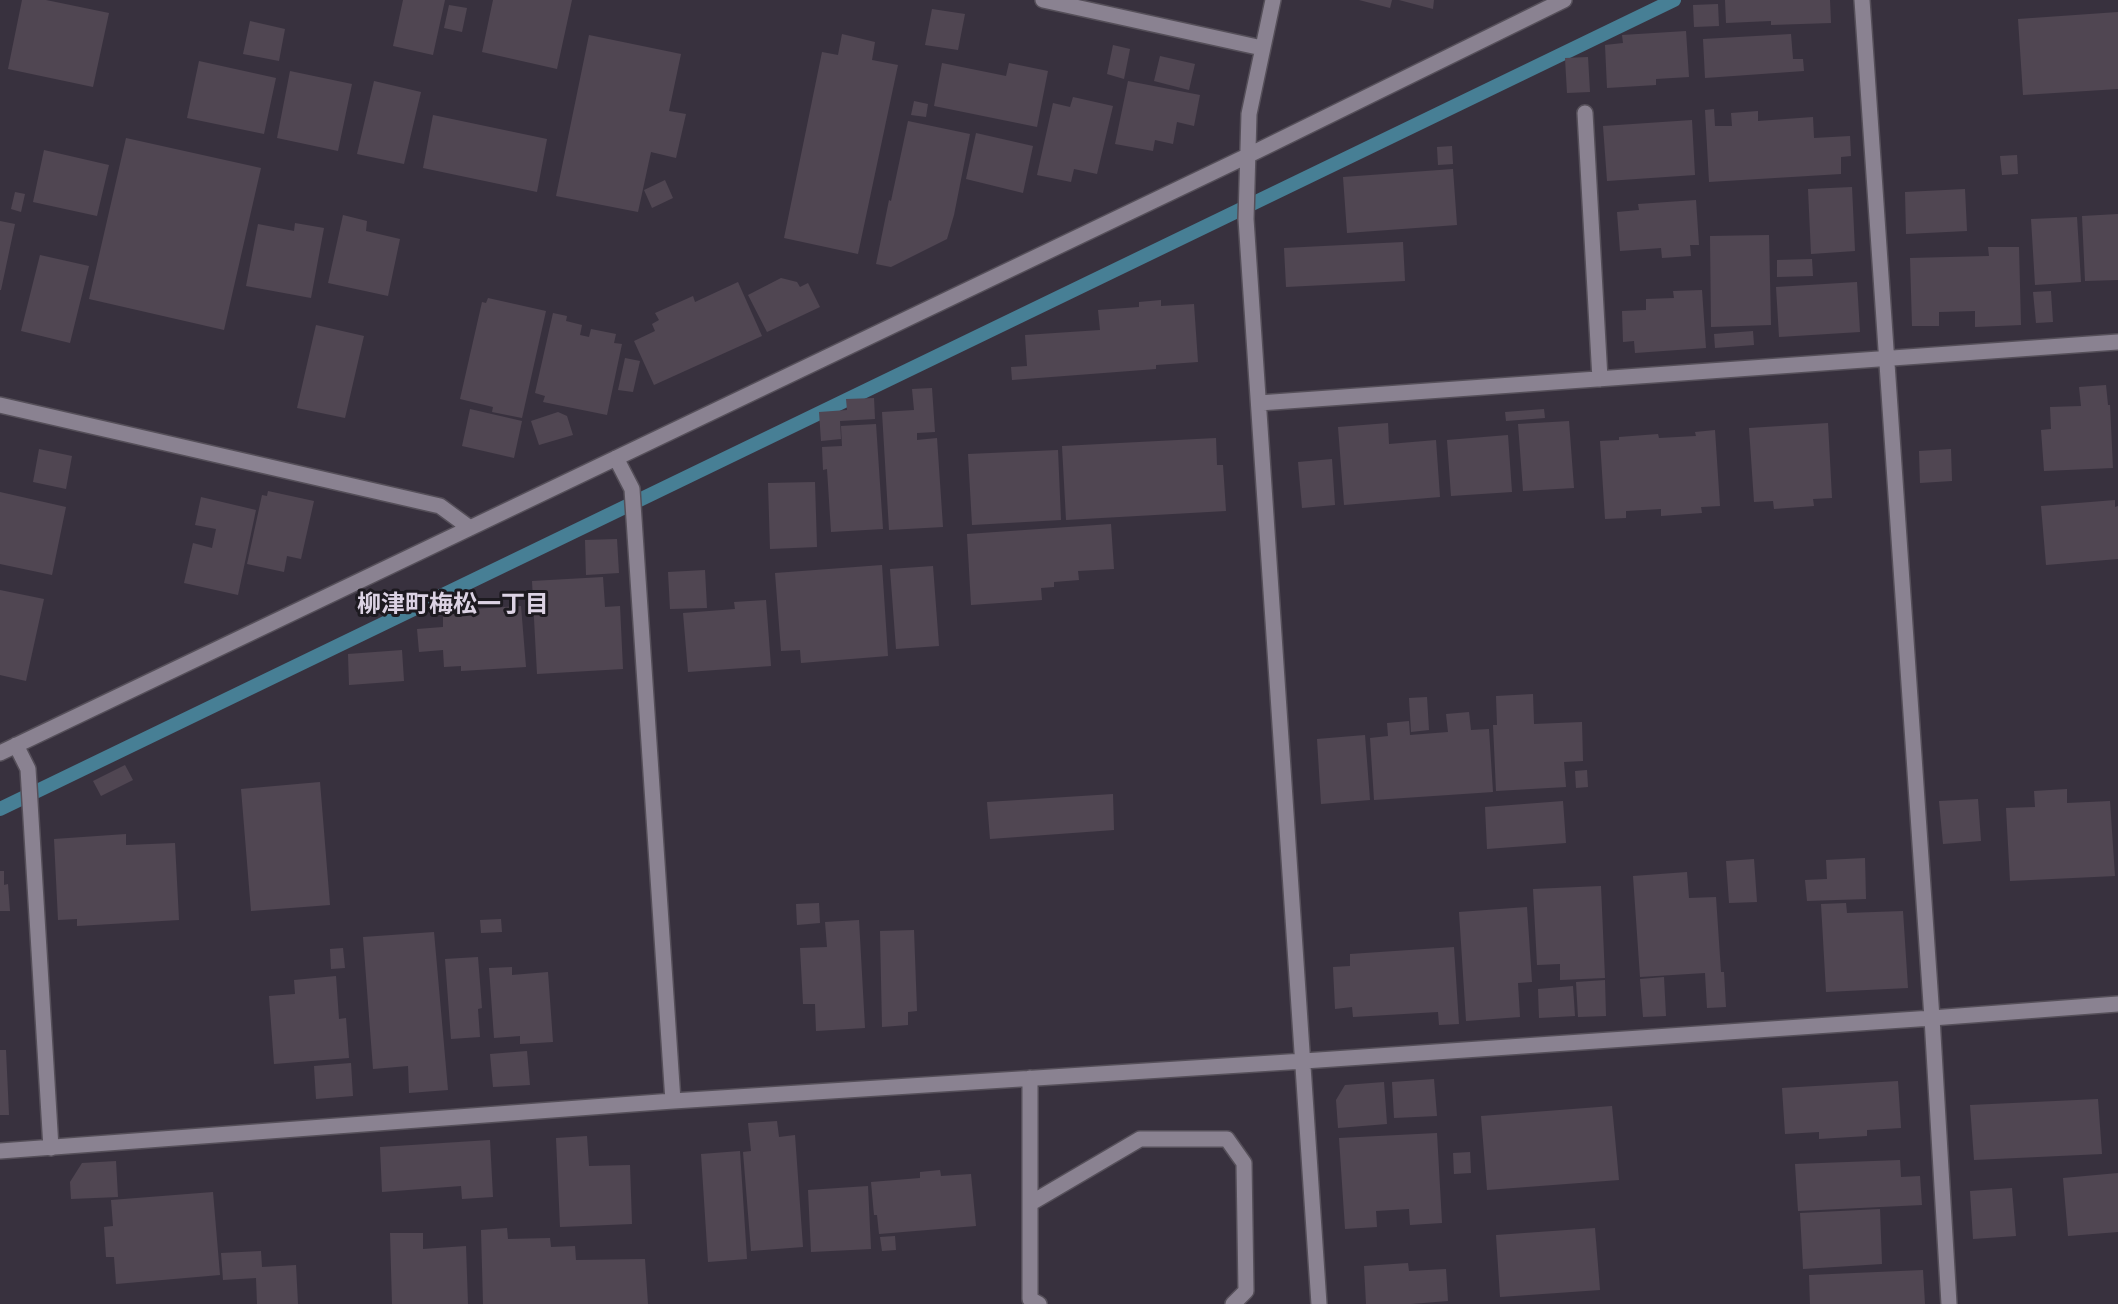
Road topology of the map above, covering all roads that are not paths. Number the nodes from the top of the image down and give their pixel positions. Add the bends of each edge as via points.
1 (1043, 0) edge
2 (1273, 0) edge
3 (1564, 0) edge
4 (1862, 0) edge
5 (1262, 48) junction
6 (1585, 113) dead end
7 (1247, 156) junction
8 (2118, 342) edge
9 (1886, 359) junction
10 (1600, 379) junction
11 (1259, 403) junction
12 (0, 405) edge
13 (616, 458) junction
14 (470, 528) junction
15 (16, 745) junction
16 (0, 753) edge
17 (2118, 1004) edge
18 (1932, 1018) junction
19 (1304, 1061) junction
20 (1030, 1078) junction
21 (673, 1101) junction
22 (51, 1148) junction
23 (0, 1151) edge
24 (1031, 1203) junction
25 (1039, 1304) edge
26 (1233, 1304) edge
27 (1319, 1304) edge
28 (1949, 1304) edge

1 - 5 street
2 - 5 street
3 - 7 street
4 - 9 street
5 - 7 street
6 - 10 street
7 - 11 street via 1246,219
7 - 13 street
8 - 9 street
9 - 10 street
9 - 18 street
10 - 11 street
11 - 19 street
12 - 14 street via 440,506
13 - 14 street
13 - 21 street via 632,489
14 - 15 street
15 - 16 street
15 - 22 street via 28,769
17 - 18 street
18 - 19 street
18 - 28 street
19 - 20 street
19 - 27 street
20 - 21 street
20 - 24 street
21 - 22 street
22 - 23 street
24 - 25 street via 1030,1299
24 - 26 street via 1140,1139 1227,1139 1244,1163 1246,1291

